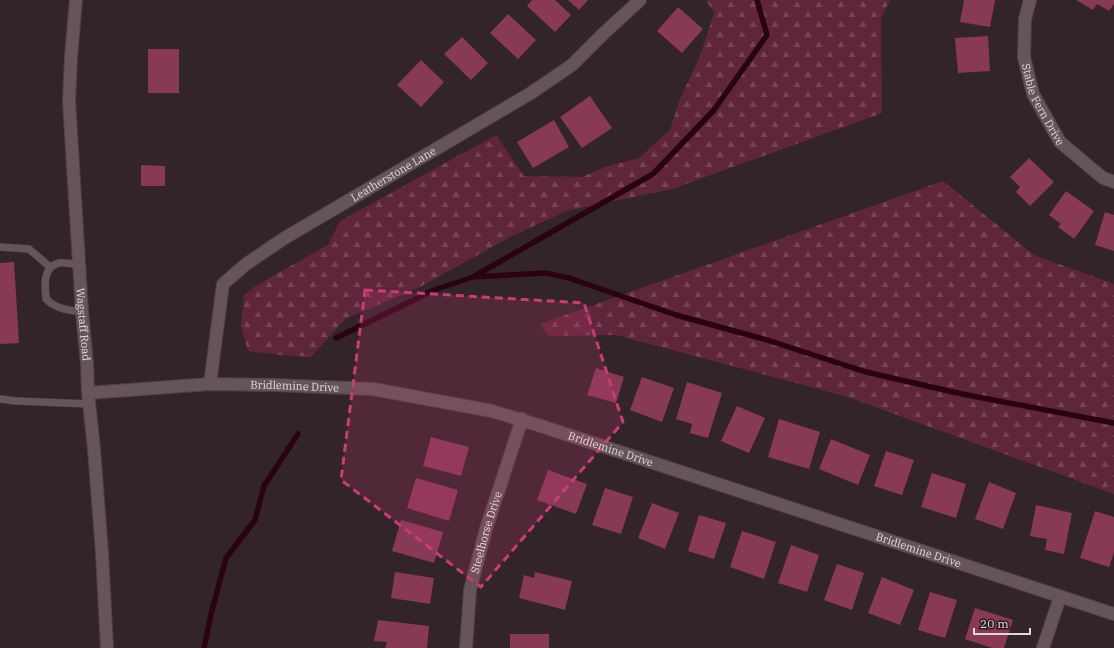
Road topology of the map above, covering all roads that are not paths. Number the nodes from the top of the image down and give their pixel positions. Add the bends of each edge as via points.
1 (76, 0) edge
2 (640, 0) edge
3 (1030, 0) edge
4 (1114, 182) edge
5 (0, 247) edge
6 (78, 265) junction
7 (50, 267) junction
8 (82, 312) junction
9 (210, 384) junction
10 (89, 398) junction
11 (0, 399) edge
12 (522, 419) junction
13 (1060, 597) junction
14 (1114, 614) edge
15 (107, 648) edge
16 (466, 648) edge
17 (1044, 648) edge

1 - 6 street, Wagstaff Road via 69,101
2 - 9 street, Leatherstone Lane via 572,66 531,93 283,239 223,284
3 - 4 street, Stable Fern Drive via 1025,19 1024,57 1033,94 1060,142 1103,178
5 - 7 lane via 28,250
6 - 7 lane via 59,263
6 - 8 street, Wagstaff Road
7 - 8 lane via 45,279 46,299 52,306
8 - 10 street, Wagstaff Road
9 - 10 street, Bridlemine Drive
9 - 12 street, Bridlemine Drive via 373,389
10 - 11 lane via 16,401
10 - 15 street, Wagstaff Road
12 - 13 street, Bridlemine Drive
12 - 16 street, Steelhorse Drive via 486,529 470,590
13 - 14 street, Bridlemine Drive
13 - 17 street

